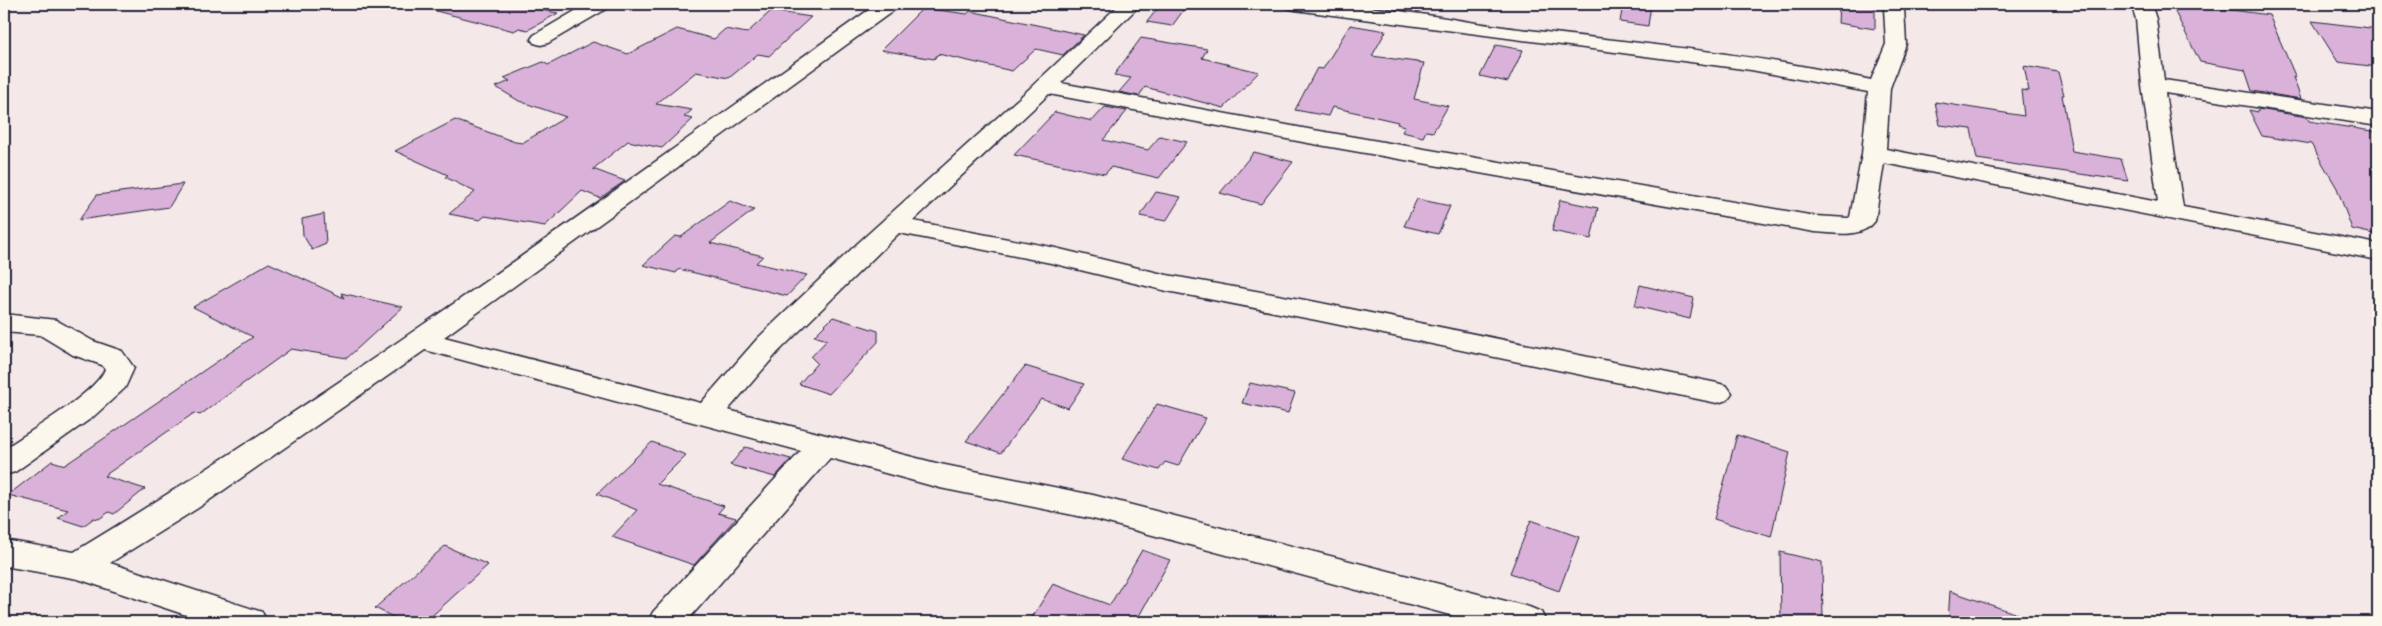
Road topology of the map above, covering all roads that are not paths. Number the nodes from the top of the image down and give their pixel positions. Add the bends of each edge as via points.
1 (601, 4) edge
2 (890, 4) edge
3 (1131, 4) edge
4 (1295, 4) edge
5 (1896, 4) edge
6 (2141, 4) edge
7 (541, 39) dead end
8 (2153, 85) junction
9 (1046, 87) junction
10 (1879, 88) junction
11 (2378, 118) edge
12 (1874, 154) junction
13 (2172, 214) junction
14 (895, 225) junction
15 (2378, 252) edge
16 (4, 323) edge
17 (421, 340) junction
18 (1717, 393) dead end
19 (706, 416) junction
20 (823, 446) junction
21 (4, 464) edge
22 (4, 552) edge
23 (78, 566) junction
24 (250, 622) edge
25 (665, 622) edge
26 (1529, 622) edge

1 - 7 street
2 - 17 street
3 - 9 street
4 - 10 street via 1831,76
5 - 10 street via 1896,44
6 - 8 street via 2146,20
8 - 11 street
8 - 13 street
9 - 12 street via 1815,224 1852,226 1862,221
9 - 14 street
10 - 12 street
12 - 13 street
13 - 15 street
14 - 18 street via 1051,255 1167,284
14 - 19 street via 768,345
16 - 21 street via 46,326 83,348 112,358 120,368 115,381 82,410
17 - 19 street
17 - 23 street via 187,499
19 - 20 street
20 - 25 street
20 - 26 street via 940,476 1093,507
22 - 23 street
23 - 24 street

